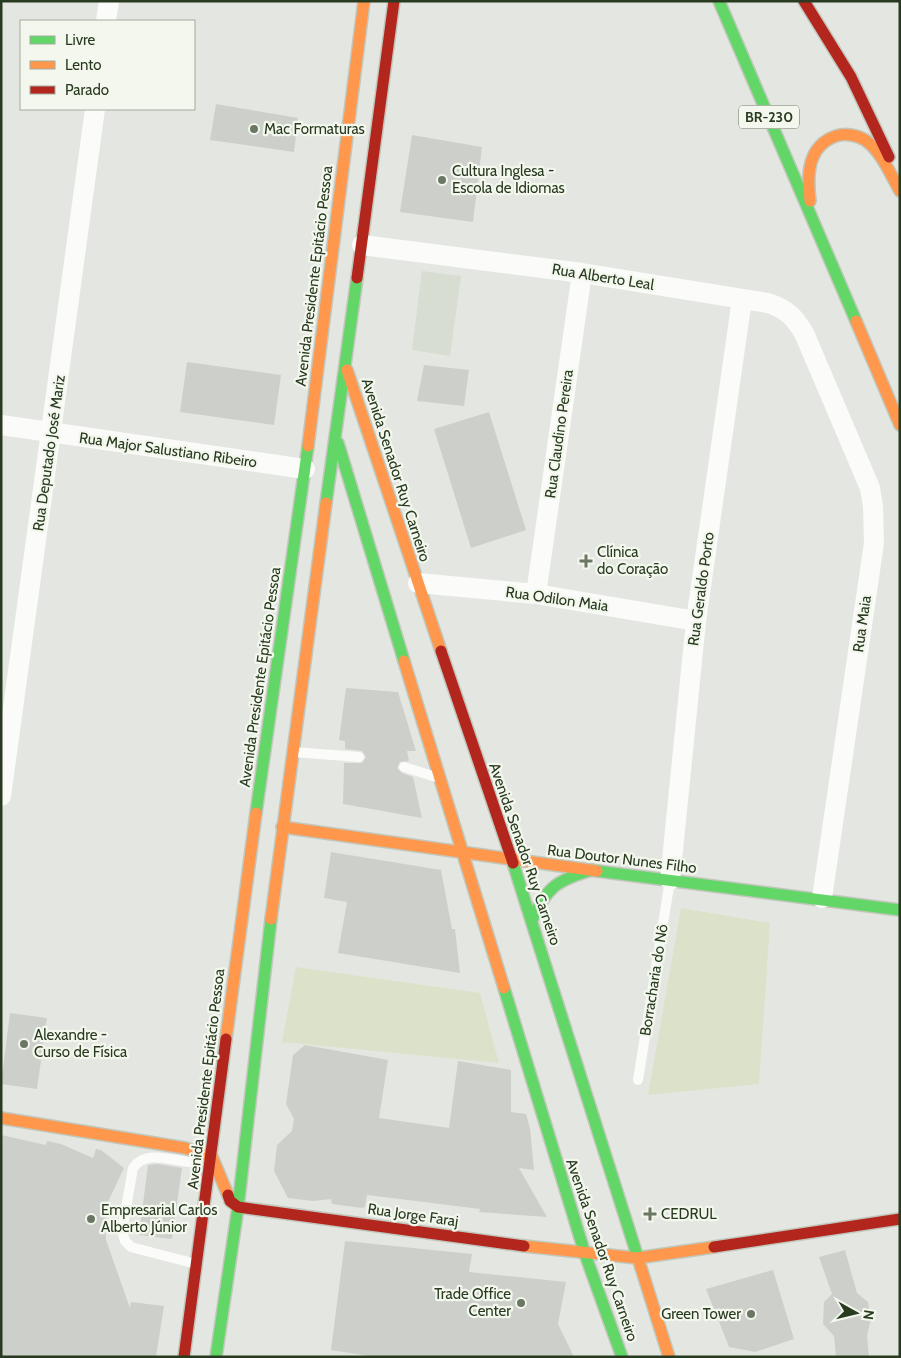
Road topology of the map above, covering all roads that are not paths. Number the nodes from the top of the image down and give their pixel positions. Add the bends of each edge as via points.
1 (109, 1) edge
2 (364, 1) edge
3 (394, 1) edge
4 (719, 1) edge
5 (804, 1) edge
6 (106, 20) edge
7 (94, 110) edge
8 (900, 182) edge
9 (900, 191) edge
10 (817, 234) junction
11 (362, 245) junction
12 (582, 273) junction
13 (742, 299) junction
14 (815, 359) joint
15 (345, 364) junction
16 (314, 395) junction
17 (1, 425) edge
18 (900, 425) edge
19 (52, 434) junction
20 (336, 435) junction
21 (304, 469) junction
22 (418, 583) junction
23 (536, 594) junction
24 (696, 621) junction
25 (292, 752) junction
26 (359, 756) dead end
27 (404, 767) dead end
28 (439, 779) junction
29 (1, 796) edge
30 (282, 827) junction
31 (462, 852) junction
32 (512, 860) junction
33 (592, 870) junction
34 (670, 880) junction
35 (822, 898) junction
36 (900, 910) edge
37 (532, 920) junction
38 (638, 1080) dead end
39 (1, 1118) edge
40 (211, 1161) junction
41 (238, 1207) junction
42 (900, 1218) edge
43 (585, 1254) junction
44 (637, 1258) junction
45 (197, 1264) junction
46 (184, 1357) edge
47 (216, 1357) edge
48 (622, 1357) edge
49 (669, 1357) edge

1 - 6 street
2 - 16 main road, Avenida Presidente Epitácio Pessoa
3 - 11 main road
4 - 10 main road, BR-230
5 - 8 main road via 835,46 869,110
7 - 19 street, Rua Deputado José Mariz
9 - 10 main road via 877,153 865,140 850,134 831,137 820,143 810,165 810,198
10 - 18 main road, BR-230
11 - 12 street, Rua Alberto Leal
11 - 15 main road
12 - 13 street, Rua Alberto Leal
12 - 23 street, Rua Claudino Pereira
13 - 14 street, Rua Alberto Leal via 768,303 788,312 804,333
13 - 24 street, Rua Geraldo Porto
14 - 35 street, Rua Maia via 870,488 874,529
15 - 20 main road
15 - 22 main road, Avenida Senador Ruy Carneiro
16 - 20 main road
16 - 21 main road, Avenida Presidente Epitácio Pessoa
17 - 19 street, Rua Major Salustiano Ribeiro
19 - 21 street, Rua Major Salustiano Ribeiro
19 - 29 street, Rua Deputado José Mariz
20 - 25 main road
20 - 28 main road, Avenida Senador Ruy Carneiro
21 - 40 main road, Avenida Presidente Epitácio Pessoa via 254,825 218,1137
22 - 23 street, Rua Odilon Maia
22 - 32 main road, Avenida Senador Ruy Carneiro
23 - 24 street, Rua Odilon Maia
24 - 34 street, Rua Geraldo Porto
25 - 26 lane
25 - 30 main road
27 - 28 lane
28 - 31 main road, Avenida Senador Ruy Carneiro
30 - 31 main road, Rua Doutor Nunes Filho
30 - 41 main road via 241,1140
31 - 32 main road, Rua Doutor Nunes Filho
31 - 43 main road, Avenida Senador Ruy Carneiro
32 - 33 main road, Rua Doutor Nunes Filho
32 - 37 main road, Avenida Senador Ruy Carneiro
33 - 34 main road, Rua Doutor Nunes Filho
33 - 37 main road via 565,877 550,886
34 - 35 main road, Rua Doutor Nunes Filho
34 - 38 lane, Borracharia do Nô
35 - 36 main road, Rua Doutor Nunes Filho
37 - 44 main road, Avenida Senador Ruy Carneiro
39 - 40 main road via 185,1148
40 - 41 main road via 230,1202
40 - 45 main road, Avenida Presidente Epitácio Pessoa
40 - 45 lane via 146,1157 138,1160 133,1168 122,1231 125,1242 132,1247
41 - 43 main road, Rua Jorge Faraj
41 - 47 main road
42 - 44 main road, Rua Jorge Faraj
43 - 44 main road, Rua Jorge Faraj
43 - 48 main road, Avenida Senador Ruy Carneiro
44 - 49 main road, Avenida Senador Ruy Carneiro
45 - 46 main road, Avenida Presidente Epitácio Pessoa

